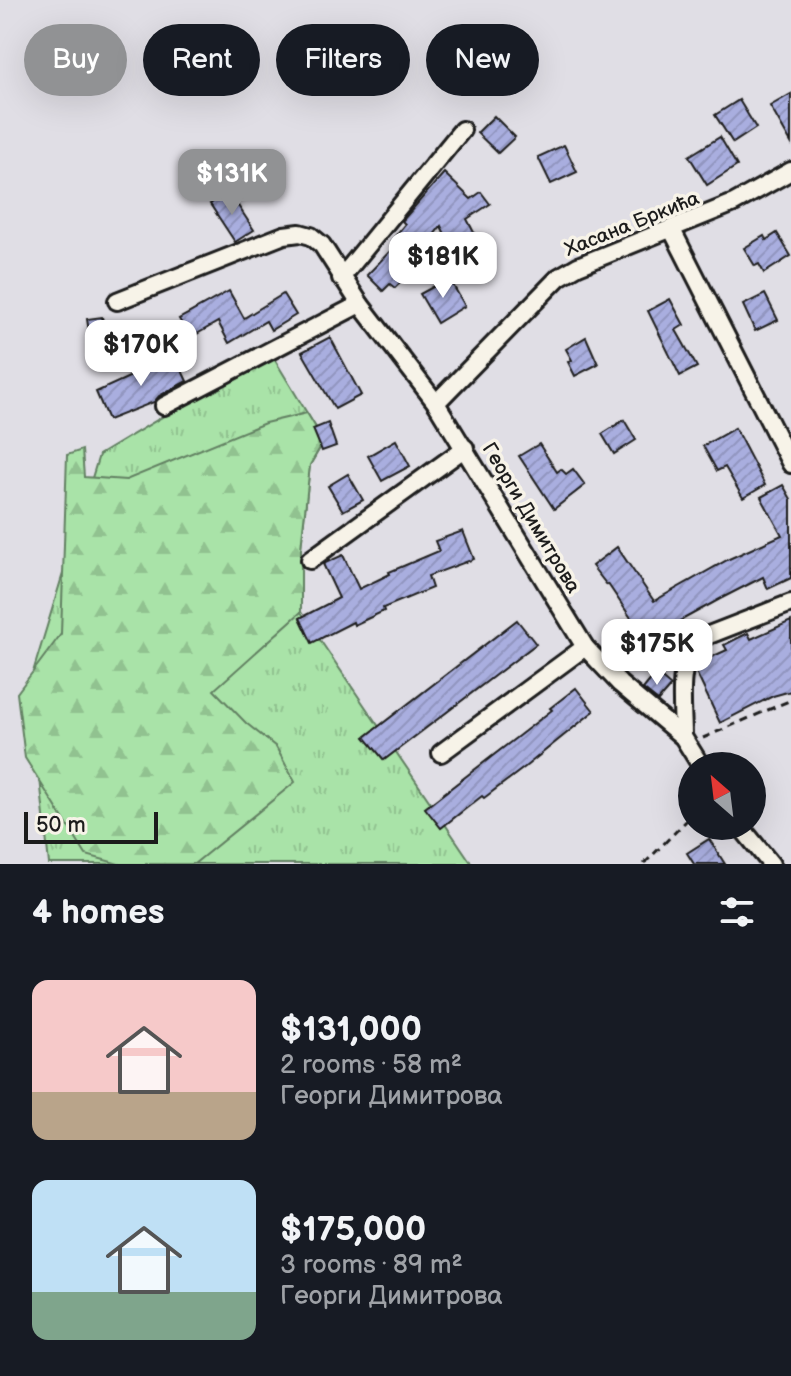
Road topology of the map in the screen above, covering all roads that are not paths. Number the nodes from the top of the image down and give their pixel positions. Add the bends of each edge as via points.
1 (462, 130) dead end
2 (791, 171) edge
3 (672, 230) junction
4 (341, 278) junction
5 (117, 301) dead end
6 (360, 304) junction
7 (436, 403) junction
8 (164, 406) dead end
9 (465, 448) junction
10 (791, 464) edge
11 (310, 560) dead end
12 (791, 603) edge
13 (585, 647) junction
14 (686, 741) junction
15 (693, 752) edge
16 (441, 753) dead end
17 (751, 840) edge
18 (771, 864) edge

1 - 4 street
2 - 3 street, Хасана Бркића
3 - 7 street, Хасана Бркића via 559,277
3 - 10 street
4 - 5 street, Георги Димитрова via 322,245 300,233
4 - 6 street, Георги Димитрова
6 - 7 street, Георги Димитрова
6 - 8 street
7 - 9 street, Георги Димитрова
9 - 11 street
9 - 13 street, Георги Димитрова
12 - 14 street via 696,640 683,665
13 - 14 street, Георги Димитрова
13 - 16 street
14 - 15 street, Георги Димитрова
17 - 18 street

